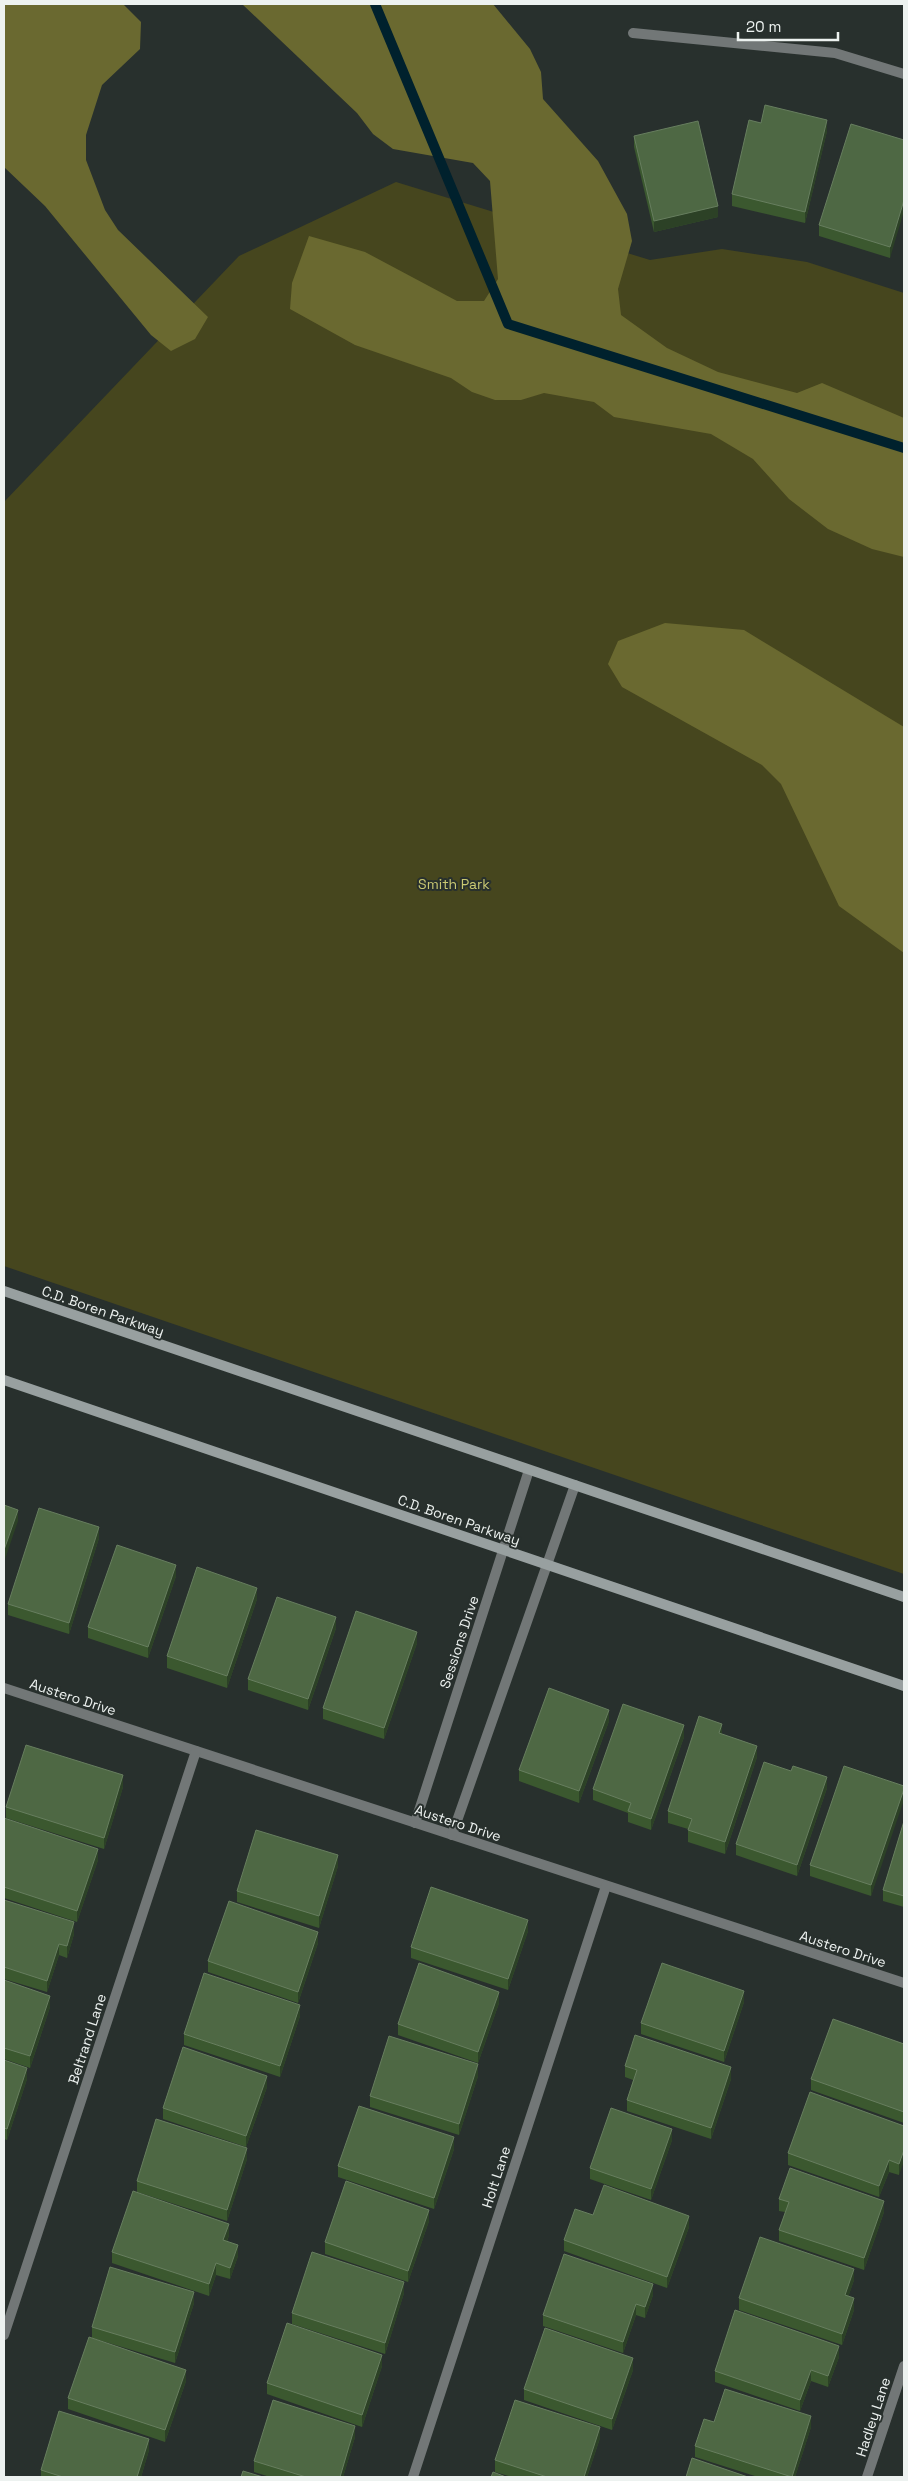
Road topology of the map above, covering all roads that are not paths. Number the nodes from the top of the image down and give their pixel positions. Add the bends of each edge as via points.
1 (633, 33) dead end
2 (904, 74) edge
3 (4, 1291) edge
4 (4, 1380) edge
5 (529, 1470) junction
6 (575, 1485) junction
7 (503, 1549) junction
8 (547, 1564) junction
9 (904, 1597) edge
10 (904, 1686) edge
11 (4, 1688) edge
12 (196, 1751) junction
13 (415, 1823) junction
14 (452, 1835) junction
15 (606, 1886) junction
16 (904, 1983) edge
17 (4, 2335) edge
18 (904, 2366) edge
19 (413, 2477) edge
20 (867, 2477) edge

1 - 2 street via 835,53
3 - 5 street, C.D. Boren Parkway
4 - 7 street, C.D. Boren Parkway
5 - 6 street, C.D. Boren Parkway
5 - 7 street, Sessions Drive
6 - 8 street
6 - 9 street, C.D. Boren Parkway
7 - 8 street, C.D. Boren Parkway
7 - 13 street, Sessions Drive
8 - 10 street, C.D. Boren Parkway
8 - 14 street
11 - 12 street, Austero Drive
12 - 13 street, Austero Drive
12 - 17 street, Beltrand Lane
13 - 14 street, Austero Drive
14 - 15 street, Austero Drive
15 - 16 street, Austero Drive
15 - 19 street, Holt Lane
18 - 20 street, Hadley Lane

